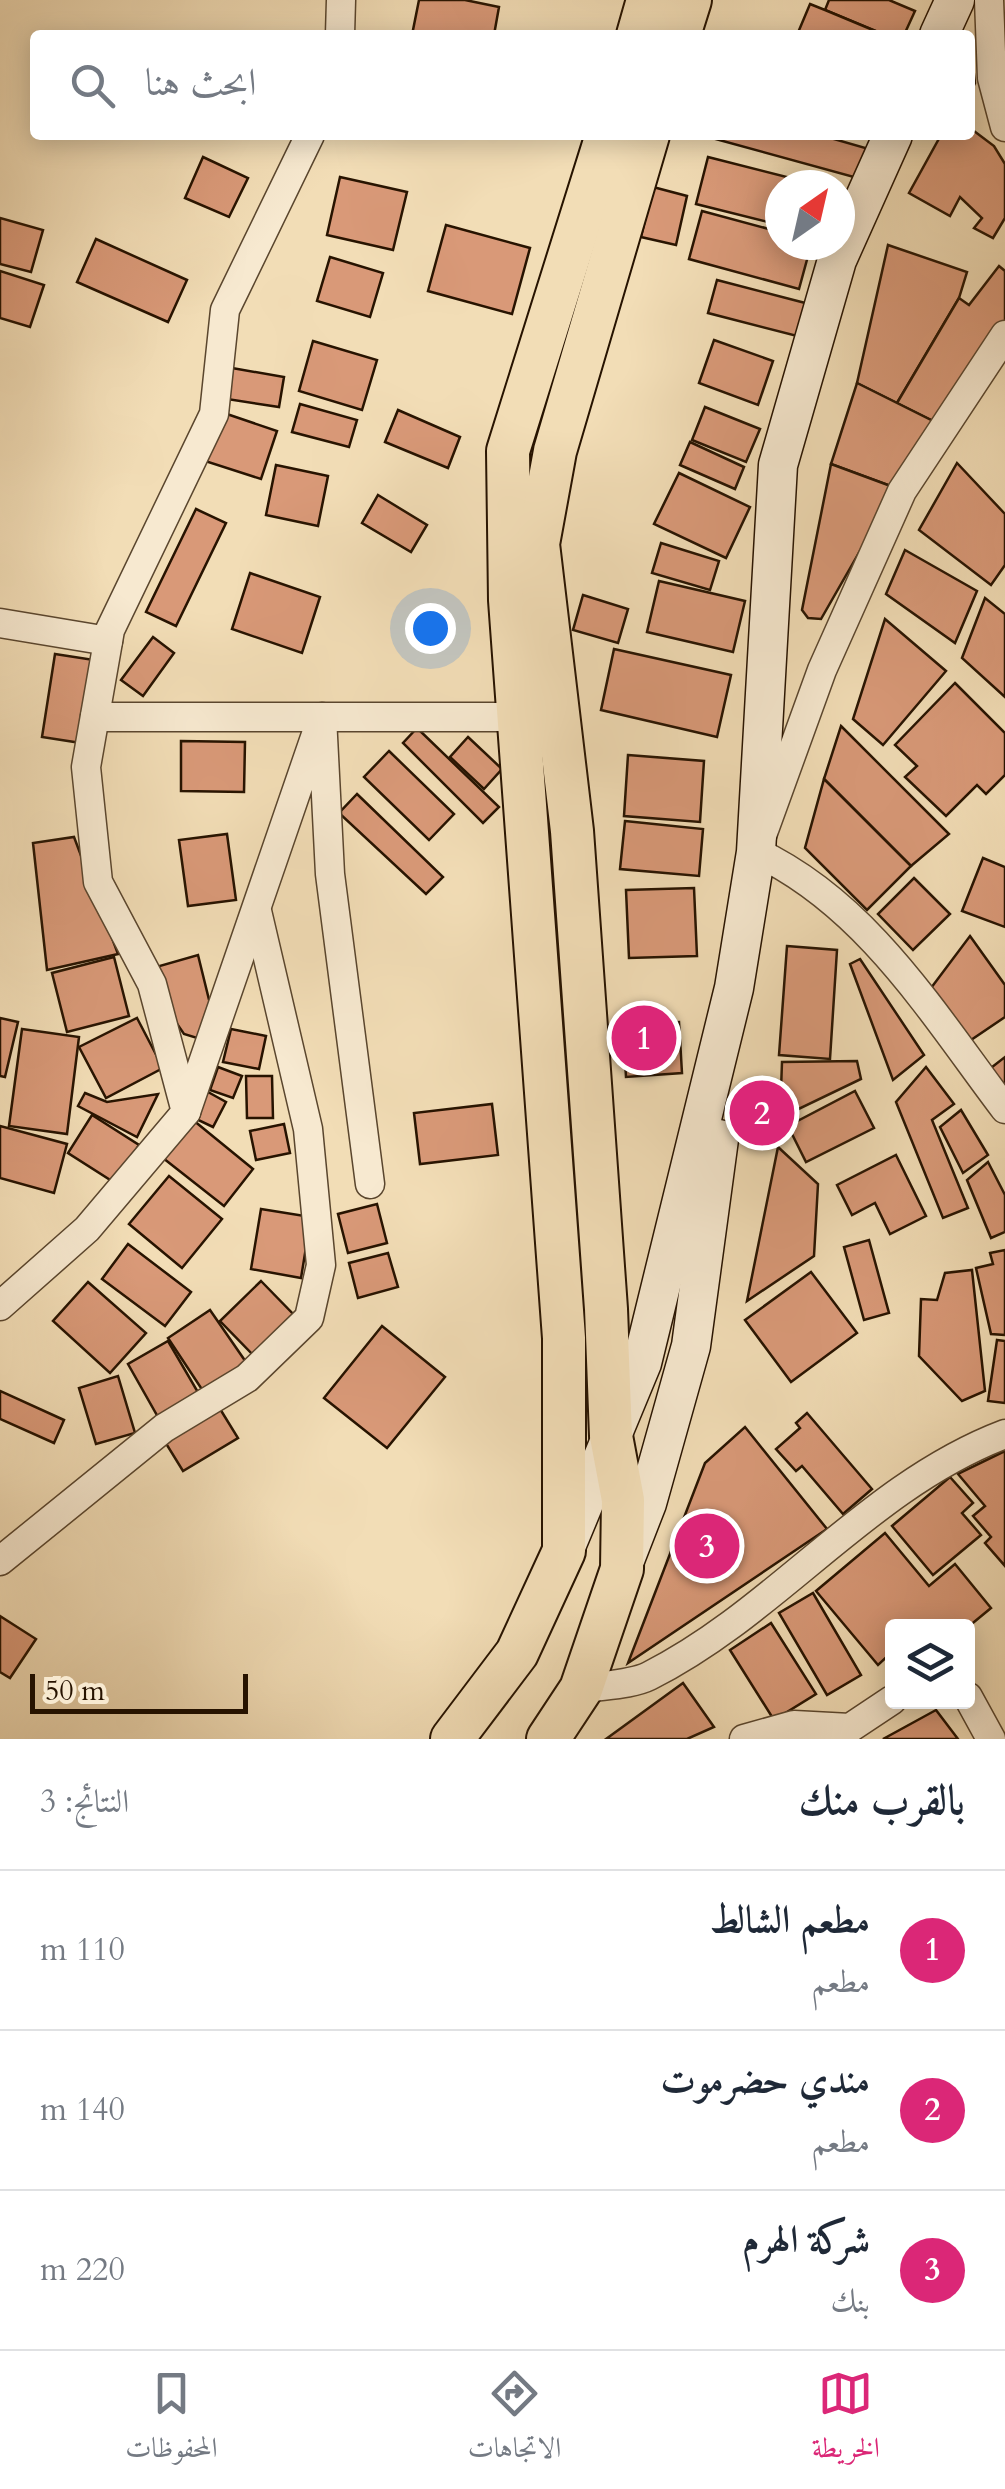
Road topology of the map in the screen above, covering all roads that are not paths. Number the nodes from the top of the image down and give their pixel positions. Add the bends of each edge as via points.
1 (340, 0) edge
2 (648, 0) edge
3 (690, 0) edge
4 (954, 0) edge
5 (990, 0) edge
6 (340, 30) edge
7 (639, 30) edge
8 (681, 30) edge
9 (941, 30) edge
10 (1005, 127) edge
11 (308, 140) edge
12 (604, 140) edge
13 (647, 140) edge
14 (892, 140) edge
15 (1005, 335) edge
16 (0, 622) edge
17 (108, 641) junction
18 (95, 716) junction
19 (322, 717) junction
20 (519, 717) junction
21 (756, 852) junction
22 (256, 909) junction
23 (734, 988) junction
24 (1005, 1108) edge
25 (186, 1112) junction
26 (370, 1184) dead end
27 (0, 1306) edge
28 (1005, 1434) edge
29 (611, 1436) junction
30 (564, 1551) junction
31 (0, 1561) edge
32 (622, 1569) junction
33 (581, 1689) junction
34 (885, 1705) edge
35 (975, 1709) edge
36 (452, 1739) edge
37 (548, 1739) edge
38 (744, 1739) edge
39 (991, 1739) edge

1 - 6 street
2 - 7 main road
3 - 8 main road
4 - 9 main road
5 - 10 street via 992,78
11 - 17 street via 225,310 214,414
12 - 20 main road via 508,452
13 - 29 main road via 554,451 538,544 572,831
14 - 21 main road via 837,260 778,465
15 - 21 street via 902,491 822,670
16 - 17 street
17 - 18 street
18 - 19 street
18 - 25 street via 86,767 98,882 152,984
19 - 20 street
19 - 22 street
19 - 26 street via 330,874
20 - 30 main road via 564,1338
21 - 23 main road
21 - 24 street via 865,927
22 - 25 street
22 - 31 street via 308,1129 321,1265 310,1318 247,1378 164,1428
23 - 29 main road via 642,1363
23 - 32 main road via 730,1064 691,1346
25 - 27 street via 87,1229
28 - 33 street via 907,1484 743,1614 646,1678
29 - 30 main road
29 - 32 main road via 623,1500
30 - 36 main road via 517,1653
32 - 33 main road
33 - 37 main road
34 - 38 street via 850,1728 794,1725
35 - 39 street

